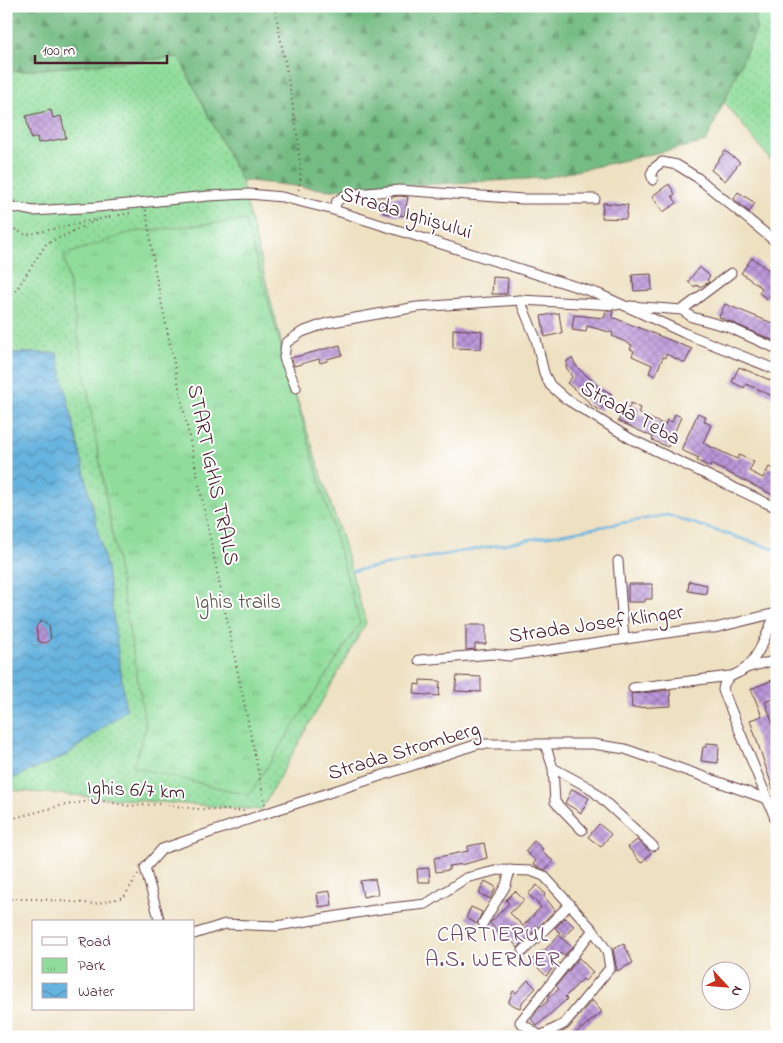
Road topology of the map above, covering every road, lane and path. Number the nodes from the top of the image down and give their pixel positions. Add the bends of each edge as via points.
1 (274, 6) edge
2 (653, 180) dead end
3 (595, 199) dead end
4 (295, 200) junction
5 (6, 202) edge
6 (145, 202) junction
7 (334, 210) junction
8 (99, 219) junction
9 (6, 225) edge
10 (777, 243) edge
11 (731, 273) dead end
12 (6, 292) edge
13 (520, 300) junction
14 (622, 306) junction
15 (682, 310) junction
16 (777, 349) edge
17 (777, 370) edge
18 (296, 388) dead end
19 (777, 508) edge
20 (618, 560) dead end
21 (776, 612) edge
22 (624, 639) junction
23 (419, 660) dead end
24 (777, 660) edge
25 (746, 668) junction
26 (730, 676) junction
27 (633, 688) dead end
28 (545, 744) junction
29 (553, 768) junction
30 (767, 799) junction
31 (246, 810) dead end
32 (266, 811) dead end
33 (6, 820) edge
34 (777, 823) edge
35 (582, 830) dead end
36 (653, 846) dead end
37 (510, 870) junction
38 (570, 904) junction
39 (159, 920) edge
40 (483, 923) dead end
41 (593, 930) junction
42 (195, 934) edge
43 (523, 951) dead end
44 (536, 1035) edge

1 - 4 path via 299,154 300,186
2 - 10 street via 651,174 662,162 677,165 698,178
3 - 7 street via 399,190 346,195 337,201
4 - 6 street, Strada Ighișului via 249,194
4 - 7 street, Strada Ighișului
5 - 6 street, Strada Ighișului via 13,207 33,211
6 - 8 path via 128,215
6 - 32 path, START IGHIS TRAILS via 155,271
7 - 14 street, Strada Ighișului via 599,294
8 - 9 path via 26,235
8 - 12 path via 46,244 15,292
11 - 15 street
13 - 14 street
13 - 18 street via 417,307 327,323 302,332 286,343 284,358
13 - 19 street, Strada Teba via 536,339 544,373 550,385 566,399 631,439
14 - 15 street
14 - 17 street, Strada Ighișului
15 - 16 street via 692,317 728,327
20 - 22 street
21 - 22 street, Strada Josef Klinger via 715,628
21 - 25 street via 759,650
22 - 23 street, Strada Josef Klinger via 509,656 493,654
24 - 25 street
25 - 26 street
26 - 27 street
26 - 30 street via 723,686 723,694
28 - 29 street
28 - 30 street, Strada Stromberg via 593,744 625,749
28 - 39 street, Strada Stromberg via 478,744 161,850 145,868
29 - 35 street via 555,802
29 - 36 street via 590,788
30 - 34 street
31 - 33 path, Ighis 6/7 km via 161,804 130,806 96,800
37 - 38 street via 531,871 544,876
37 - 40 street via 506,885
37 - 42 street via 466,878 426,904 277,926 225,924
38 - 41 street
38 - 43 street
41 - 44 street via 520,1022
41 - 44 street via 606,951 610,968 564,1024

